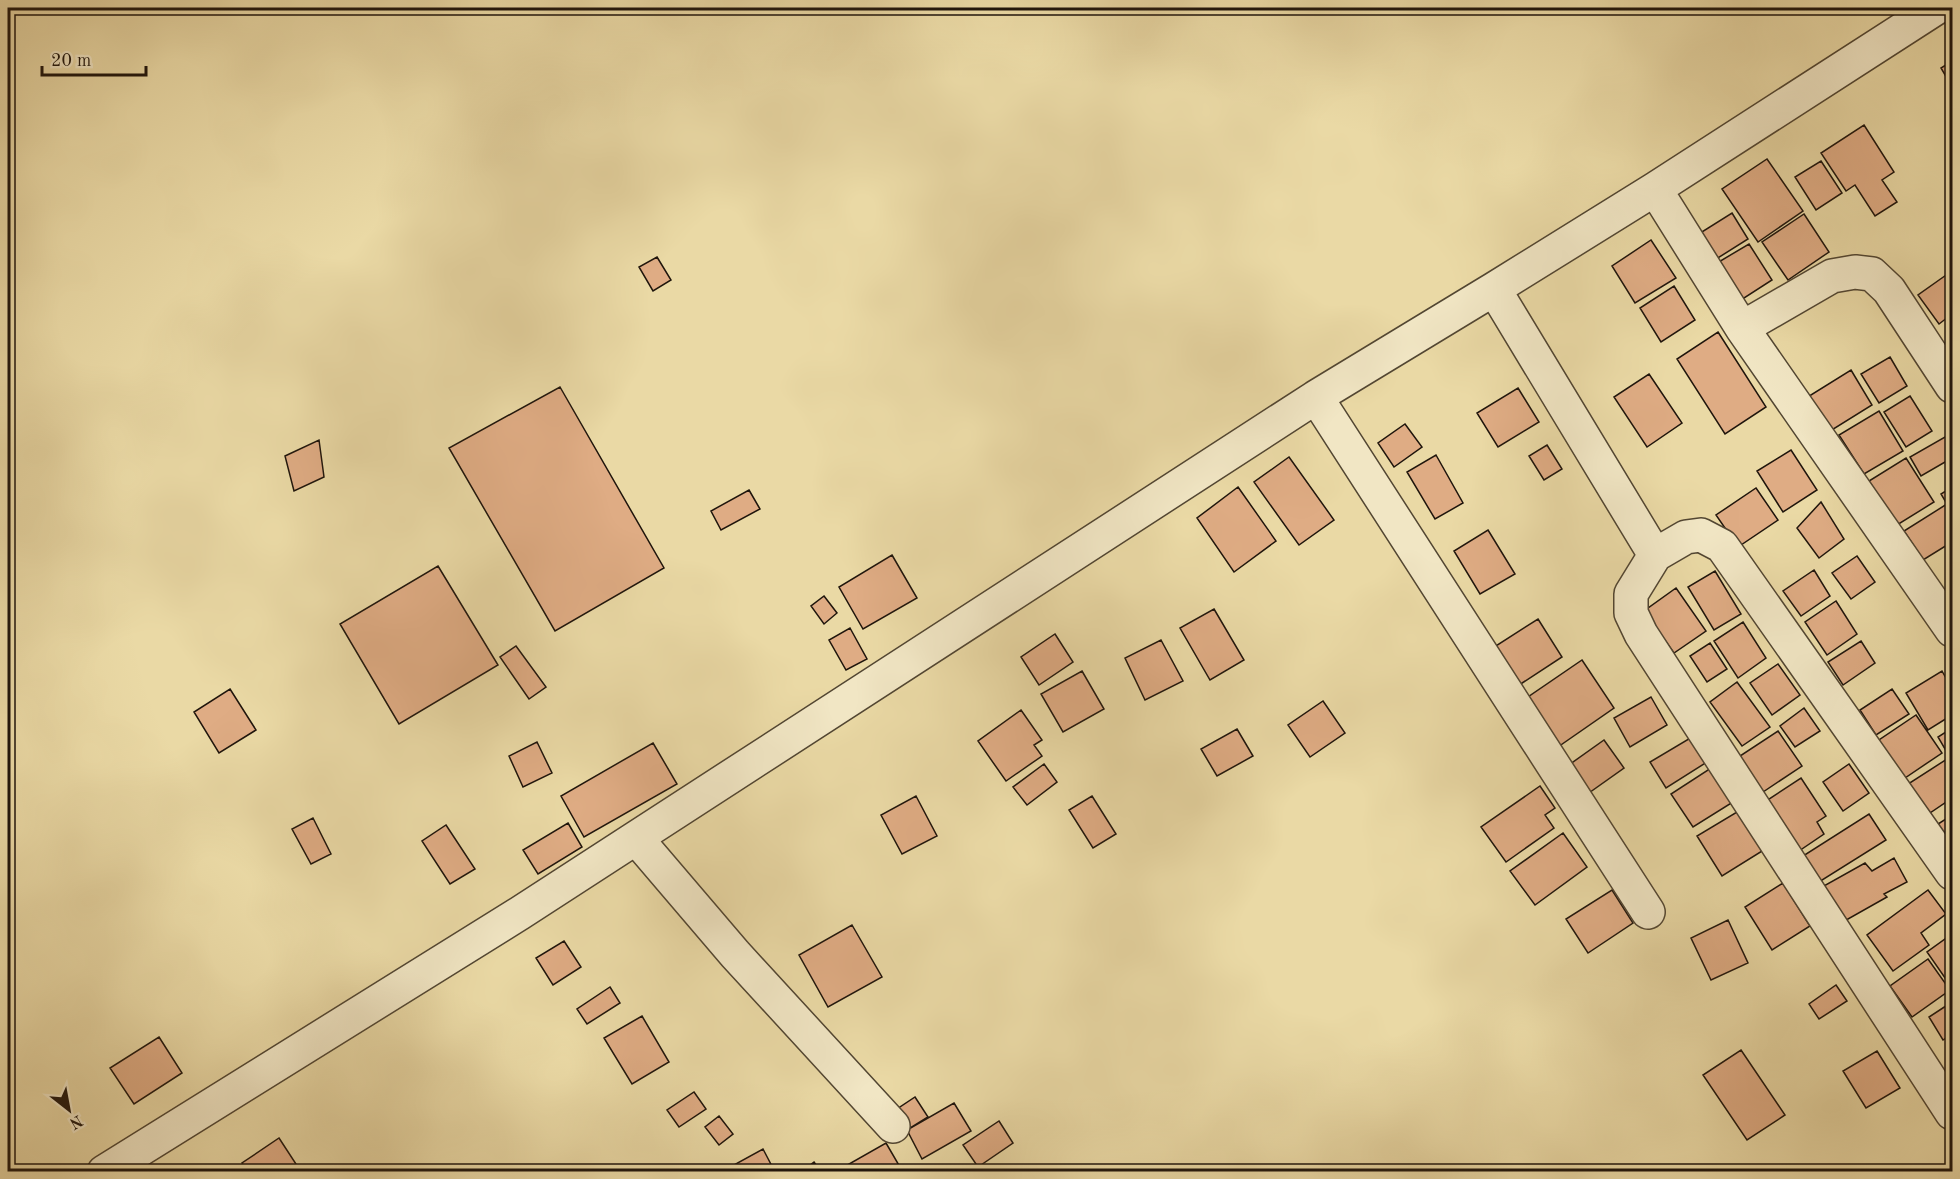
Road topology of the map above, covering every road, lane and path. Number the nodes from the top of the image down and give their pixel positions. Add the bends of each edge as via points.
1 (1936, 8) edge
2 (1655, 189) junction
3 (1494, 289) junction
4 (1742, 328) junction
5 (1952, 386) edge
6 (1316, 397) junction
7 (1655, 555) junction
8 (1953, 630) edge
9 (636, 838) junction
10 (1953, 873) edge
11 (1648, 912) dead end
12 (1953, 1113) edge
13 (893, 1126) dead end
14 (104, 1172) edge

1 - 2 street
2 - 3 street
2 - 4 street
3 - 6 street
3 - 7 street
4 - 5 street via 1832,276 1872,274 1889,290
4 - 8 street
6 - 9 street
6 - 11 street
7 - 10 street via 1686,537 1701,535 1722,546
7 - 12 street via 1631,594 1631,613 1641,634
9 - 13 street via 735,954
9 - 14 street

